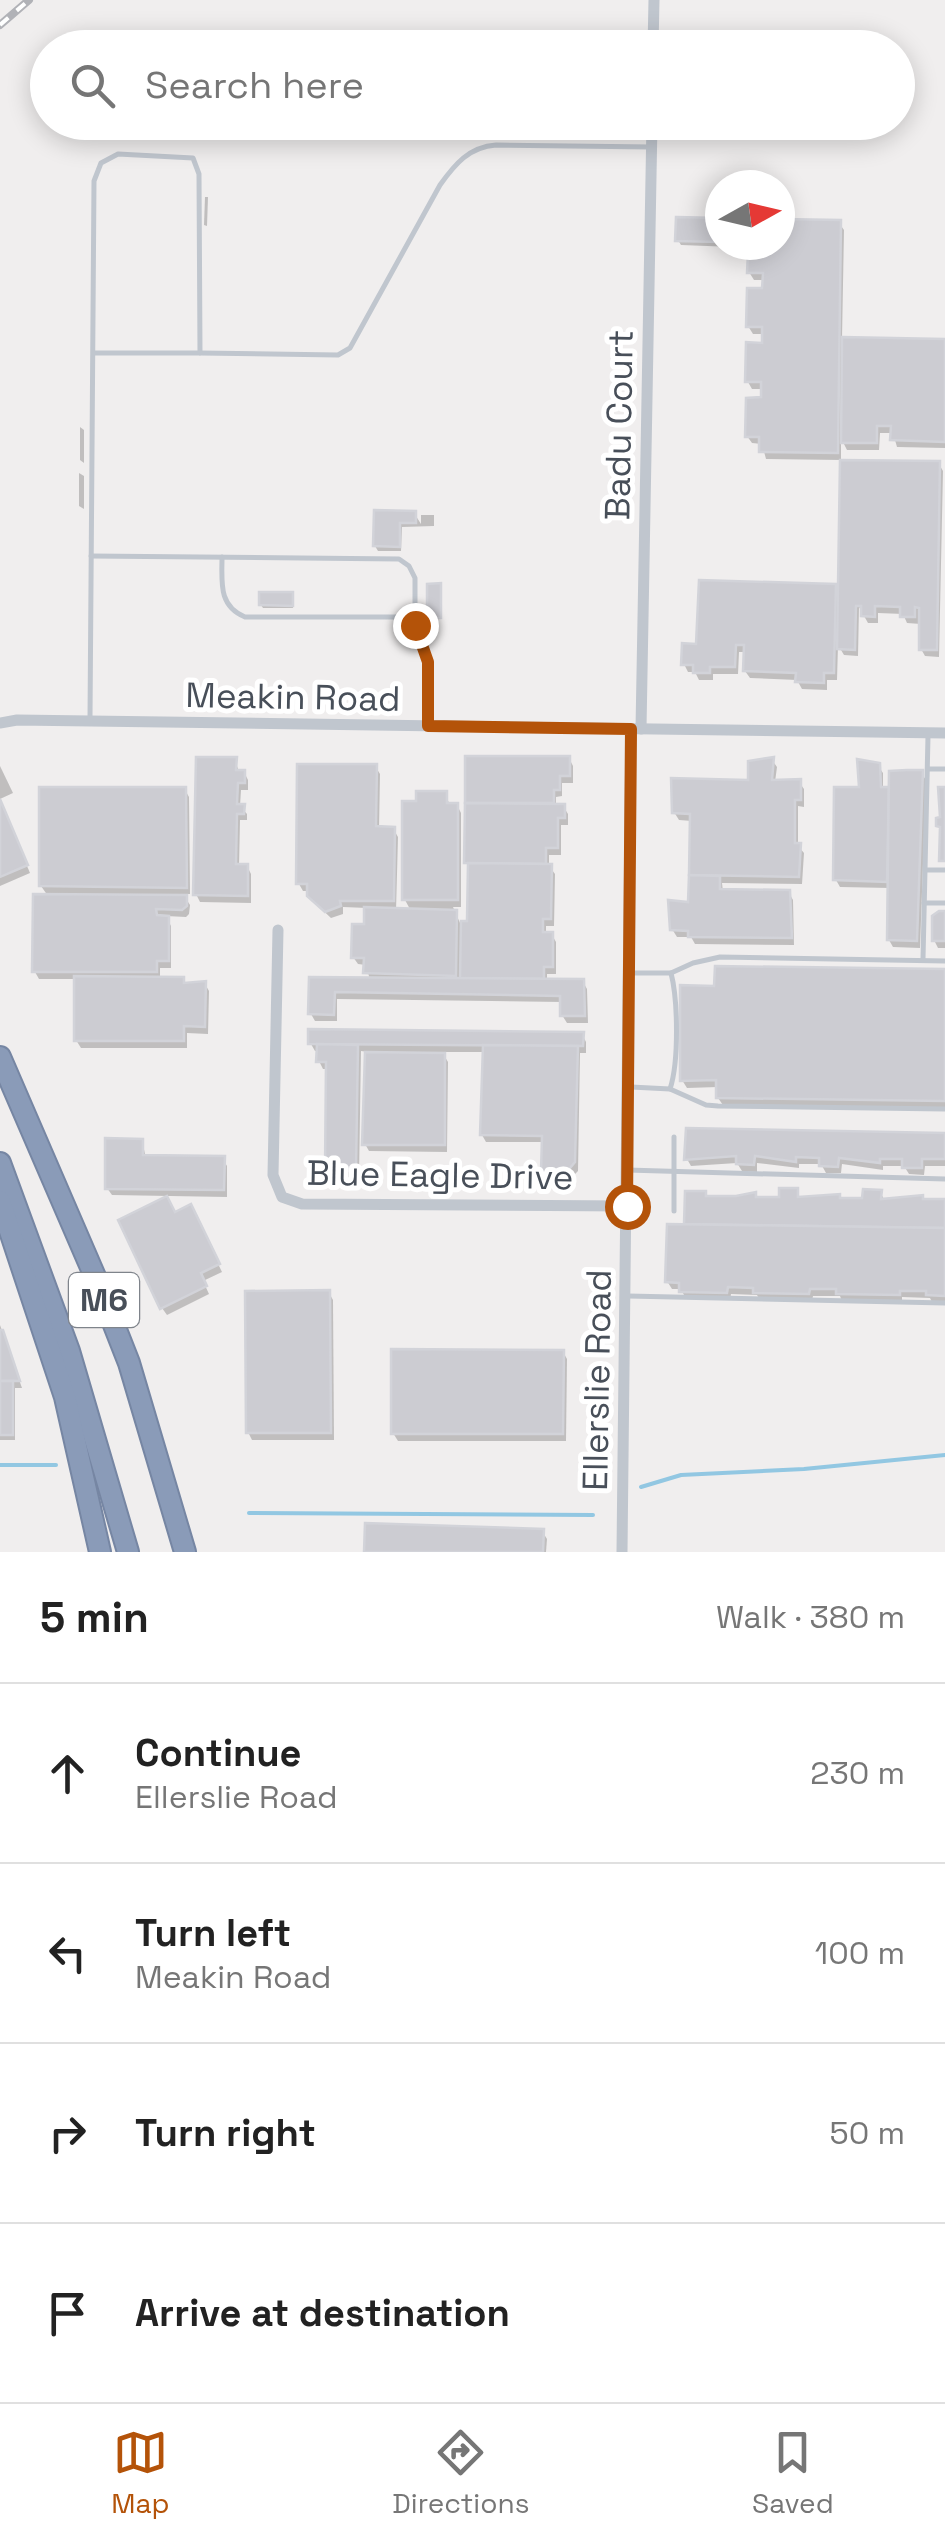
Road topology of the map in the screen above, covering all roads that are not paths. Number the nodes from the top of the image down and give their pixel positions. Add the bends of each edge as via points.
1 (654, 0) edge
2 (654, 30) edge
3 (652, 140) edge
4 (652, 147) junction
5 (94, 353) junction
6 (200, 353) junction
7 (91, 556) junction
8 (222, 557) junction
9 (415, 617) junction
10 (90, 721) junction
11 (0, 724) edge
12 (428, 726) junction
13 (636, 729) junction
14 (928, 732) junction
15 (945, 733) edge
16 (928, 768) junction
17 (945, 769) edge
18 (925, 870) junction
19 (945, 870) edge
20 (924, 903) junction
21 (945, 903) edge
22 (278, 930) dead end
23 (922, 960) junction
24 (945, 961) edge
25 (628, 972) junction
26 (670, 973) junction
27 (0, 1057) edge
28 (628, 1087) junction
29 (670, 1089) junction
30 (945, 1109) edge
31 (674, 1137) dead end
32 (0, 1163) edge
33 (627, 1170) junction
34 (674, 1171) junction
35 (945, 1178) edge
36 (0, 1201) edge
37 (627, 1206) junction
38 (674, 1211) dead end
39 (626, 1296) junction
40 (945, 1303) edge
41 (100, 1552) edge
42 (128, 1552) edge
43 (185, 1552) edge
44 (622, 1552) edge

1 - 2 street
3 - 4 street, Badu Court
4 - 6 lane via 477,148 440,185 350,348 338,355
4 - 13 street, Badu Court
5 - 6 lane
5 - 6 lane via 94,182 101,163 118,154 186,156 198,165
5 - 7 lane
7 - 8 lane
7 - 10 lane
8 - 9 lane via 226,604 244,617
8 - 9 lane via 399,559 415,578
9 - 12 lane via 428,662
10 - 11 street, Meakin Road
10 - 12 street, Meakin Road
12 - 13 street, Meakin Road
13 - 14 street, Meakin Road
13 - 25 street, Ellerslie Road
14 - 15 street, Meakin Road
14 - 16 lane
16 - 17 lane
16 - 18 lane
18 - 19 lane
18 - 20 lane
20 - 21 lane
20 - 23 lane
22 - 37 street, Blue Eagle Drive via 273,1175 282,1197 302,1204
23 - 24 lane
23 - 26 lane via 720,957
25 - 26 lane
25 - 28 street, Ellerslie Road
26 - 29 lane
27 - 43 highway, M6 via 129,1364
28 - 29 lane
28 - 33 street, Ellerslie Road
29 - 30 lane via 718,1106
31 - 34 lane
32 - 42 highway, M6 via 70,1351
33 - 34 lane
33 - 37 street, Ellerslie Road
34 - 35 lane
34 - 38 lane
36 - 41 highway via 64,1397
37 - 39 street, Ellerslie Road
39 - 40 lane
39 - 44 street, Ellerslie Road

